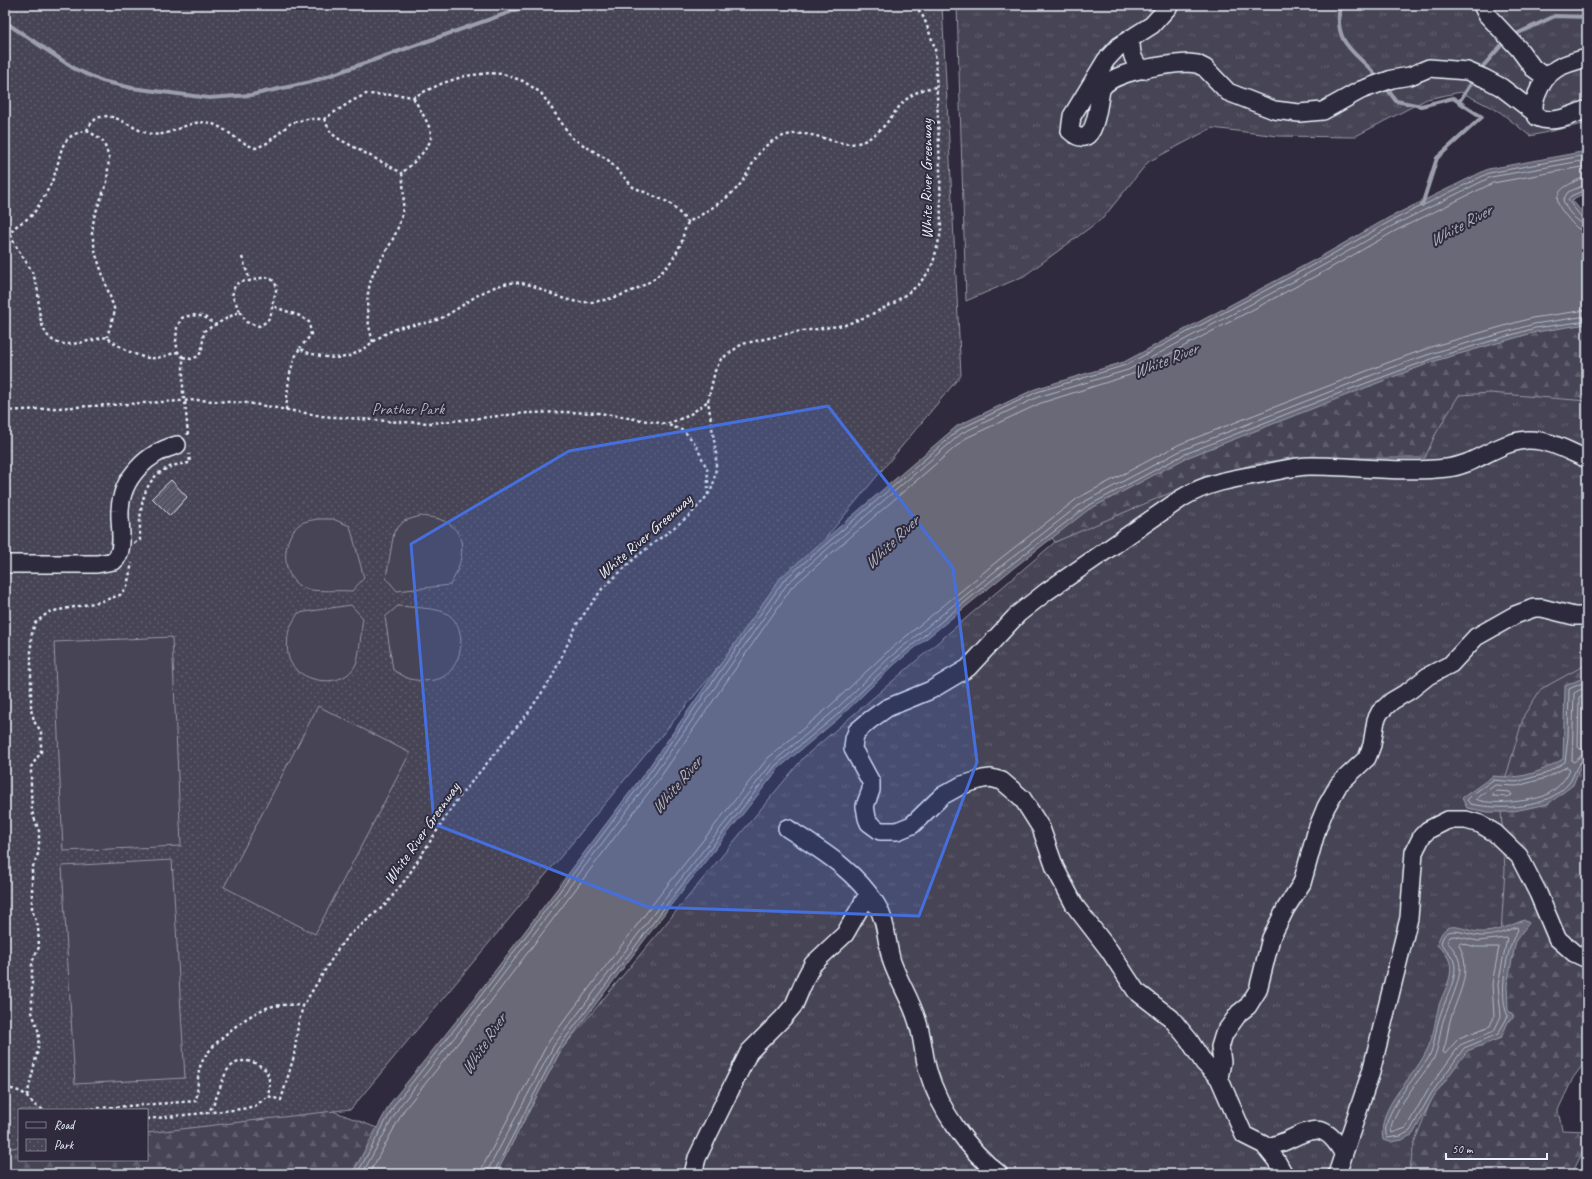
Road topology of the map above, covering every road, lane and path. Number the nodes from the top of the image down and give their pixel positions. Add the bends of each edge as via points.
1 (915, 5) edge
2 (1170, 5) edge
3 (1485, 10) edge
4 (1131, 39) junction
5 (1587, 58) edge
6 (1143, 70) junction
7 (1545, 77) junction
8 (937, 87) junction
9 (413, 97) junction
10 (1587, 109) edge
11 (1535, 113) junction
12 (324, 119) junction
13 (87, 130) junction
14 (402, 173) junction
15 (689, 223) junction
16 (242, 258) dead end
17 (250, 281) junction
18 (272, 306) junction
19 (240, 311) junction
20 (214, 325) junction
21 (107, 337) junction
22 (373, 342) junction
23 (300, 348) junction
24 (178, 352) junction
25 (183, 357) junction
26 (185, 401) junction
27 (708, 401) junction
28 (286, 410) junction
29 (5, 411) edge
30 (666, 424) junction
31 (184, 445) junction
32 (1587, 459) edge
33 (708, 495) junction
34 (134, 548) dead end
35 (133, 558) dead end
36 (5, 564) edge
37 (1587, 616) edge
38 (787, 828) dead end
39 (868, 894) junction
40 (1587, 959) edge
41 (303, 1006) junction
42 (1219, 1078) junction
43 (5, 1087) edge
44 (27, 1096) junction
45 (268, 1096) junction
46 (42, 1109) edge
47 (88, 1109) edge
48 (205, 1114) junction
49 (148, 1119) edge
50 (1266, 1148) junction
51 (1343, 1153) junction
52 (693, 1174) edge
53 (1000, 1174) edge
54 (1284, 1174) edge
55 (1337, 1174) edge

1 - 8 path, White River Greenway via 924,18 934,48
2 - 4 lane via 1152,25
3 - 7 lane via 1533,68
4 - 6 lane via 1134,63
4 - 6 lane via 1119,46 1106,60 1072,116 1070,131 1080,137 1087,136 1097,118 1104,84
5 - 7 lane via 1563,65
6 - 11 lane via 1197,64 1235,95 1266,108 1299,113 1323,111 1361,90 1429,68 1467,71 1501,87
7 - 11 lane via 1533,107
8 - 15 path via 917,92 904,100 880,130 858,143 841,143 806,133 792,134 775,140 760,152 736,190
8 - 27 path, White River Greenway via 941,232 937,252 927,274 917,286 894,303 854,323 796,332 742,344 735,348 718,364
9 - 12 path via 400,94 366,94
9 - 14 path via 432,134 420,156
9 - 15 path via 443,83 474,75 503,74 523,81 545,98 572,138 608,160 633,187 670,203
10 - 11 lane via 1552,120 1540,118
12 - 13 path via 307,119 291,123 267,143 256,148 219,127 204,122 154,135 124,120 106,117 97,118
12 - 14 path via 331,133 339,139
13 - 21 path via 103,141 109,157 107,182 94,217 92,234 97,260 115,311
13 - 21 path via 65,142 60,151 55,174 42,201 34,214 15,227 11,233 34,277 38,288 43,328 50,338 66,345
14 - 22 path via 404,196 400,222 369,287 368,319
15 - 22 path via 673,258 660,274 627,292 603,299 575,302 539,287 516,283 504,284 483,292 438,319 399,328
16 - 17 path
17 - 18 path via 264,276 274,282 277,291
17 - 19 path via 238,283 233,290 233,299
18 - 19 path via 271,316 259,326 246,322
18 - 23 path via 309,322 311,335
19 - 20 path
20 - 24 path via 210,319 203,316 182,318 177,327
20 - 25 path via 204,331 202,348 198,356 191,359
21 - 24 path via 146,357 157,358
22 - 23 path via 363,350 345,357 322,356
23 - 28 path via 292,360 289,373
24 - 25 path
25 - 26 path
26 - 28 path via 235,402
26 - 29 path
26 - 31 path
27 - 30 path via 688,416
27 - 33 path, White River Greenway via 716,468 713,486
28 - 30 path via 322,416 418,423 564,412 599,414
30 - 33 path, White River Greenway via 684,431 695,443 707,469
31 - 34 path via 190,463 167,469 146,489 140,506 140,540 134,543
31 - 36 lane via 166,448 149,456 133,474 120,509 120,554 114,561 105,564
32 - 42 lane via 1551,444 1526,440 1502,446 1459,467 1299,467 1204,487 1182,498 1046,592 1018,614 982,656 968,668 931,690 886,708 857,731 853,749 871,782 866,806 867,818 869,823 880,831 897,831 912,825 942,796 972,782 991,778 1002,781 1012,788 1022,798 1041,828 1055,868 1075,906 1136,991 1171,1018 1204,1064
33 - 41 path, White River Greenway via 690,515 636,557 602,588 571,635 542,694 456,801 398,889 384,905 347,937
35 - 44 path via 127,586 120,595 104,601 49,612 36,623 31,637 31,710 41,731 41,752 31,767 32,812 39,830 38,854 32,869 32,910 38,926 39,940 37,953 32,962 32,1012 39,1033 38,1049
37 - 42 lane via 1574,616 1542,608 1534,608 1515,615 1476,638 1451,664 1423,679 1409,691 1392,700 1380,712 1367,758 1339,784 1326,807 1302,883 1286,908 1272,938 1258,990 1224,1034 1220,1047 1222,1062
38 - 39 lane via 812,843 847,870
39 - 52 lane via 845,934 814,964 794,1005 749,1052 697,1158
39 - 53 lane via 879,909 892,962 917,1020 934,1090 962,1134 982,1158
40 - 51 lane via 1574,953 1557,938 1519,856 1495,833 1480,824 1466,820 1448,820 1428,830 1414,852 1409,918 1371,1072
41 - 45 path, White River Greenway via 294,1056 281,1100
41 - 47 path via 279,1006 259,1011 214,1046 200,1068 196,1101
42 - 50 lane via 1244,1135
43 - 44 path via 19,1090
44 - 46 path
45 - 48 path, White River Greenway via 255,1106
45 - 48 path via 270,1084 267,1071 253,1062 238,1062 226,1072 213,1106
48 - 49 path, White River Greenway
50 - 51 lane via 1308,1130 1316,1130 1331,1136
50 - 54 lane
51 - 55 lane

